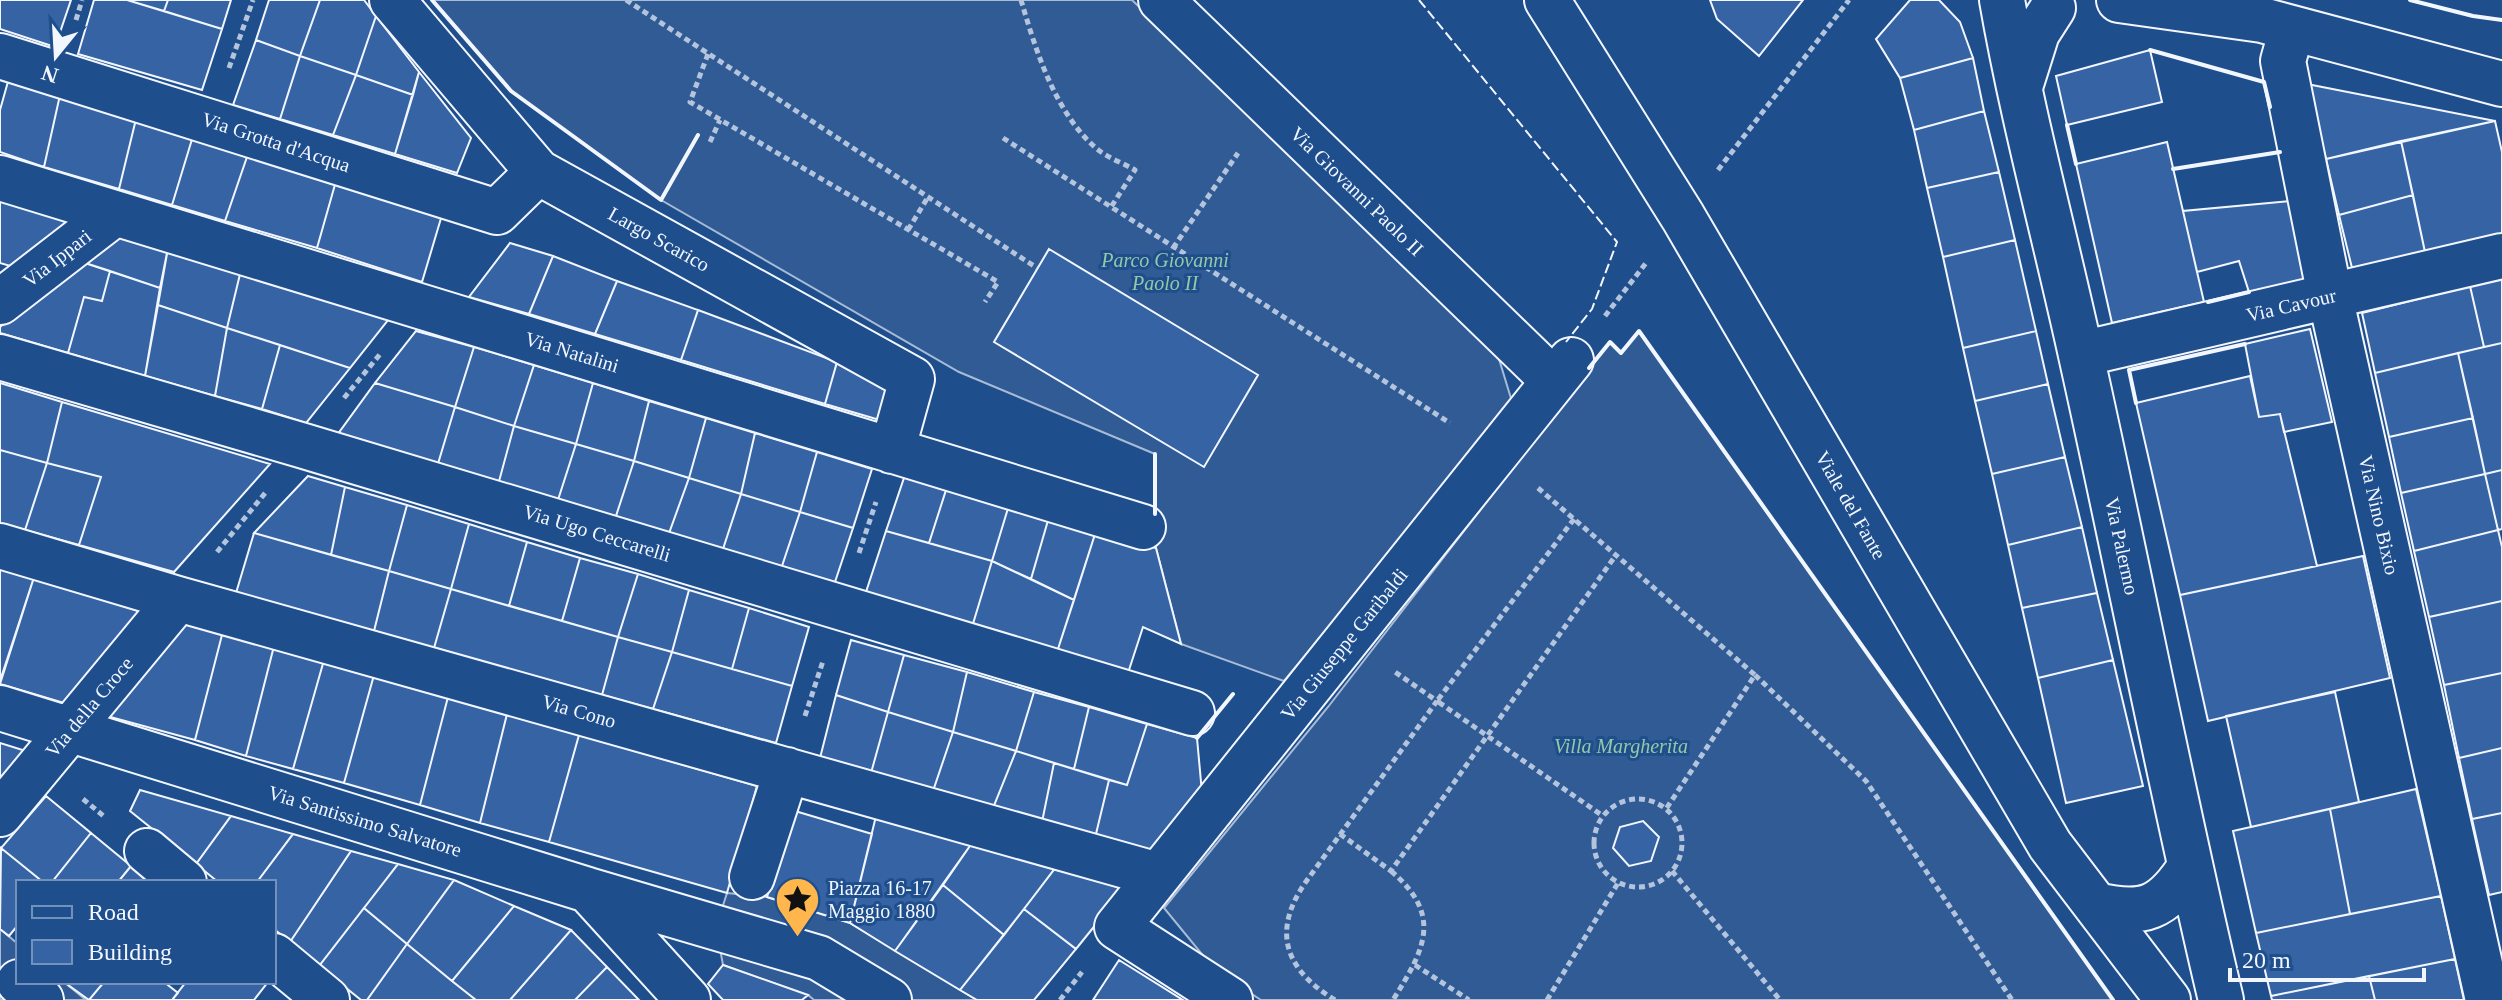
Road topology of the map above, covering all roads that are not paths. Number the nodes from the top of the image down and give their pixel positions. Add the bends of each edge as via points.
1 (392, 0) edge
2 (1161, 0) edge
3 (1547, 0) edge
4 (2003, 0) edge
5 (2119, 0) edge
6 (2056, 4) edge
7 (2260, 17) edge
8 (0, 56) edge
9 (2502, 84) edge
10 (2019, 93) junction
11 (538, 172) junction
12 (0, 178) edge
13 (114, 214) junction
14 (2502, 256) edge
15 (2330, 296) junction
16 (0, 302) edge
17 (2081, 354) junction
18 (0, 357) edge
19 (1562, 371) joint
20 (892, 451) junction
21 (1143, 527) dead end
22 (0, 546) edge
23 (178, 599) junction
24 (0, 708) edge
25 (1192, 713) dead end
26 (71, 729) junction
27 (787, 770) junction
28 (0, 814) edge
29 (147, 851) road end
30 (2190, 867) junction
31 (1158, 875) junction
32 (752, 877) dead end
33 (182, 880) edge
34 (588, 890) junction
35 (2096, 905) junction
36 (2486, 919) edge
37 (716, 927) junction
38 (0, 966) edge
39 (279, 976) edge
40 (16, 979) edge
41 (22, 984) edge
42 (677, 988) edge
43 (41, 1000) edge
44 (327, 1000) edge
45 (889, 1000) edge
46 (1230, 1000) edge
47 (2168, 1000) edge
48 (2221, 1000) edge
49 (2488, 1000) edge

1 - 11 street, Largo Scarico
2 - 19 street, Via Giovanni Paolo II
3 - 35 street, Viale del Fante via 1683,217 2050,845
4 - 6 street via 2024,17 2044,14
4 - 10 street, Via Palermo
5 - 7 street
6 - 10 street via 2037,33
7 - 9 street
7 - 15 street, Via Nino Bixio via 2283,61
8 - 11 street, Via Grotta d'Acqua via 497,212
10 - 17 street, Via Palermo
11 - 20 street, Largo Scarico via 912,379
12 - 13 street, Via Natalini
13 - 16 street, Via Ippari
13 - 20 street, Via Natalini
14 - 15 street, Via Cavour
15 - 17 street, Via Cavour
15 - 36 street, Via Nino Bixio
17 - 30 street, Via Palermo
18 - 25 street, Via Ugo Ceccarelli
19 - 31 street, Via Giuseppe Garibaldi
20 - 21 street, Via Natalini
22 - 23 street, Via Cono
23 - 26 street, Via della Croce
23 - 27 street, Via Cono
24 - 26 street, Via Santissimo Salvatore
26 - 28 street, Via della Croce
26 - 34 street, Via Santissimo Salvatore
27 - 31 street, Via Cono
27 - 32 street
29 - 33 street
30 - 35 street via 2175,891 2151,907 2124,911
30 - 48 street, Via Palermo
31 - 46 street, Via Giuseppe Garibaldi via 1117,927
34 - 37 street, Via Santissimo Salvatore
34 - 42 street
35 - 47 street, Viale del Fante
36 - 49 street, Via Nino Bixio
37 - 42 street
37 - 45 street, Via Santissimo Salvatore via 819,958
38 - 40 street
39 - 44 street
41 - 43 street

